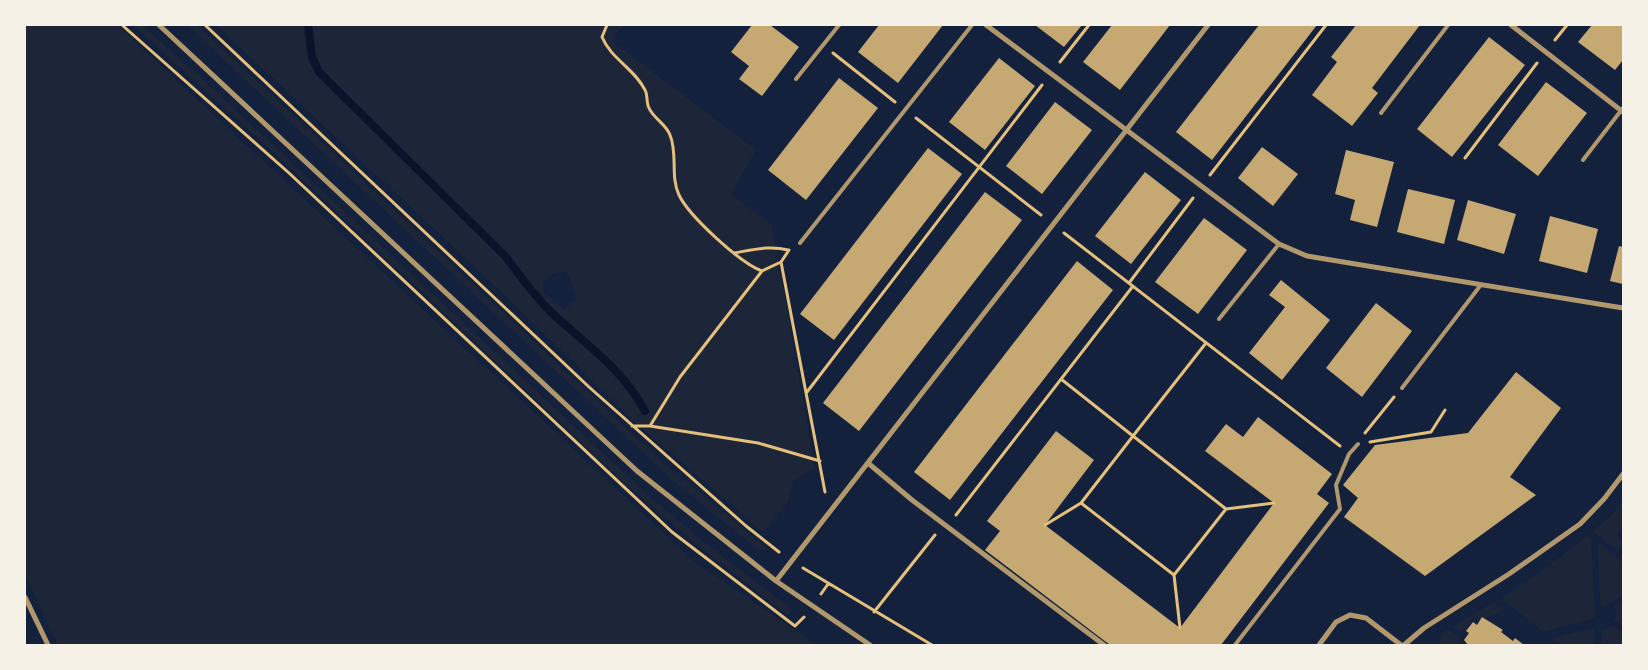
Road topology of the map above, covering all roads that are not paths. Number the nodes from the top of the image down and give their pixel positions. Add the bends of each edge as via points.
1 (159, 25) edge
2 (839, 25) edge
3 (972, 25) edge
4 (986, 25) edge
5 (1208, 25) edge
6 (1448, 25) edge
7 (1511, 25) edge
8 (796, 79) dead end
9 (1622, 110) edge
10 (1381, 113) dead end
11 (1126, 132) junction
12 (1583, 160) dead end
13 (800, 243) road end
14 (1279, 244) junction
15 (1480, 286) junction
16 (1623, 308) edge
17 (1219, 319) dead end
18 (1402, 388) road end
19 (1358, 444) road end
20 (868, 463) junction
21 (1623, 474) edge
22 (776, 581) junction
23 (25, 597) edge
24 (48, 645) edge
25 (870, 645) edge
26 (1104, 645) edge
27 (1235, 645) edge
28 (1319, 645) edge
29 (1403, 645) edge

1 - 22 street via 637,471
2 - 8 lane
3 - 13 lane
4 - 11 street
5 - 11 street
6 - 10 lane
7 - 9 street
9 - 12 lane
11 - 14 street
11 - 20 street
14 - 15 street via 1307,256
14 - 17 lane
15 - 16 street
15 - 18 lane
19 - 27 lane via 1349,454 1336,485 1340,510
20 - 22 street
20 - 26 street
21 - 29 street via 1580,524
22 - 25 street
23 - 24 street
28 - 29 street via 1336,622 1350,615 1366,618

